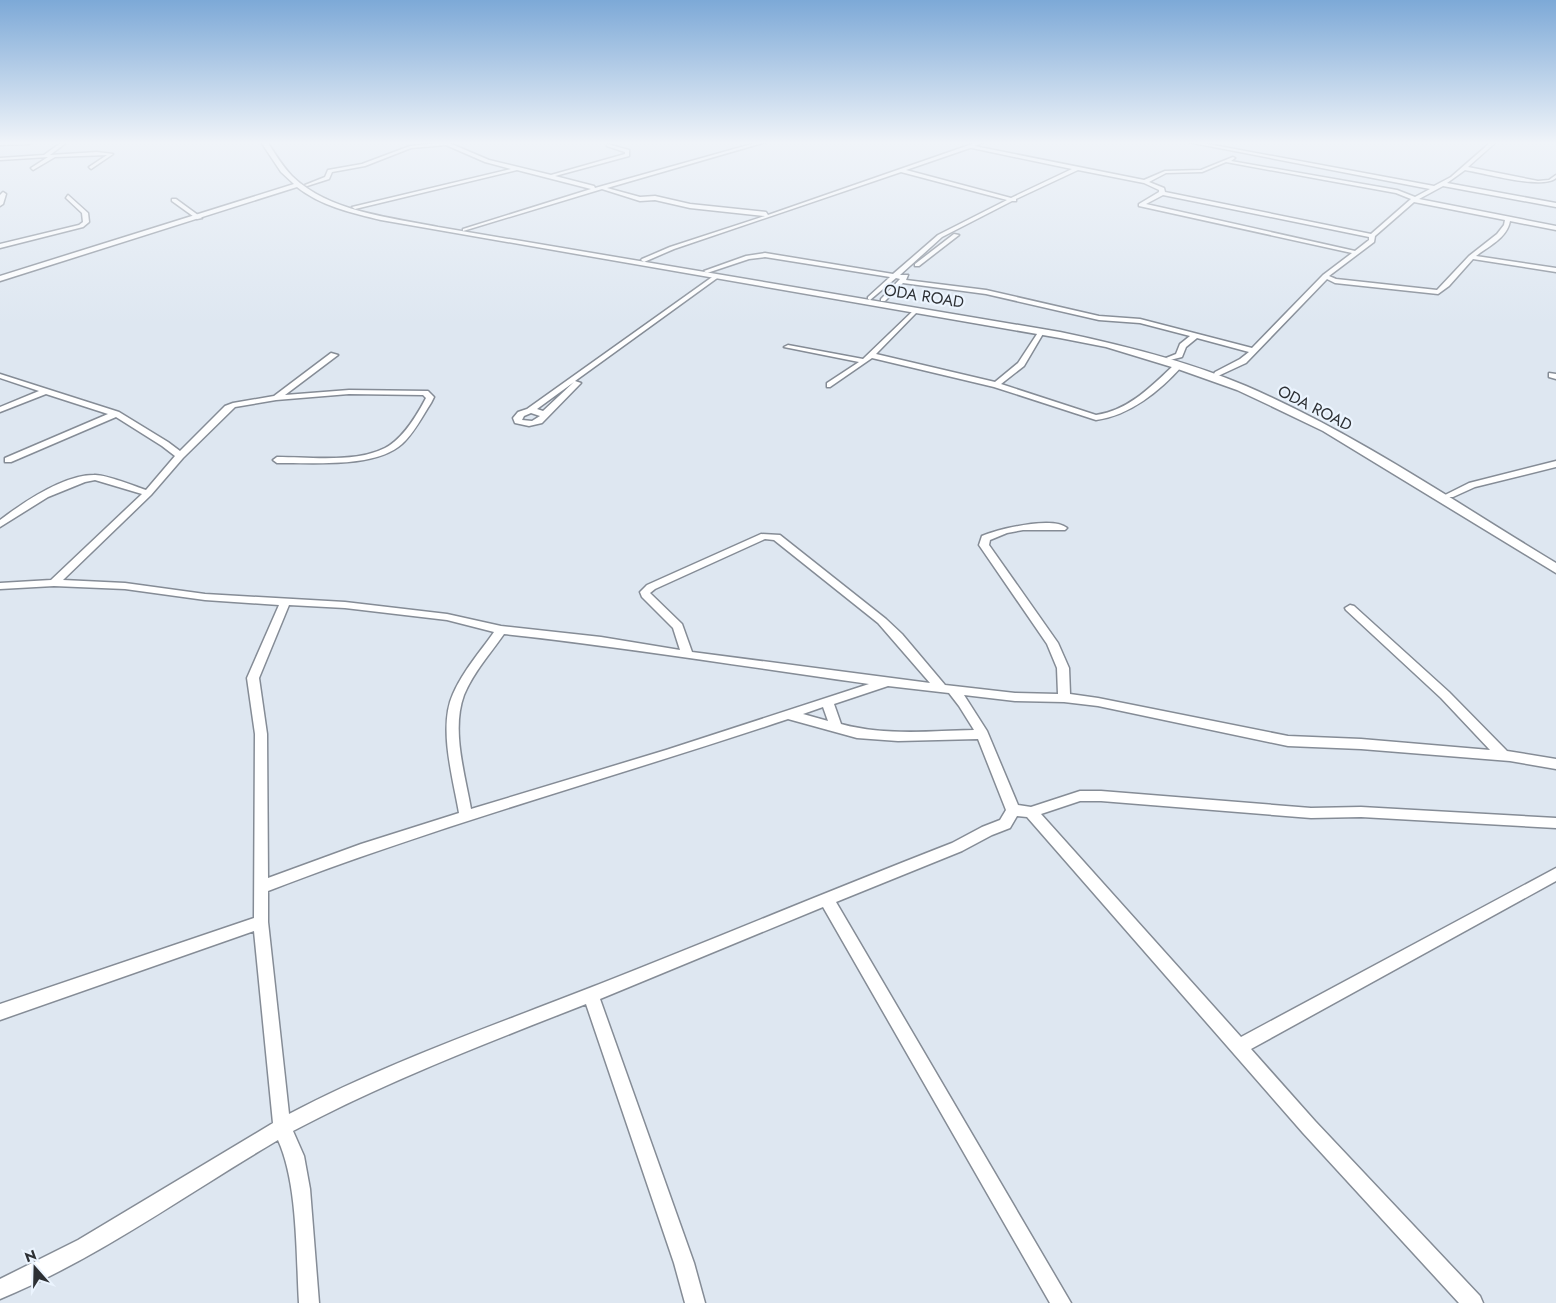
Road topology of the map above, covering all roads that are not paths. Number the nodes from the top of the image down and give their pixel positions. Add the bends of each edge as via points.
1 (74, 203) edge
2 (178, 203) edge
3 (247, 203) edge
4 (332, 203) edge
5 (344, 203) edge
6 (373, 203) edge
7 (553, 203) edge
8 (676, 203) edge
9 (809, 203) edge
10 (1007, 203) edge
11 (1018, 203) edge
12 (1145, 203) edge
13 (1206, 203) edge
14 (1411, 203) edge
15 (1433, 203) edge
16 (355, 207) junction
17 (770, 214) junction
18 (199, 218) junction
19 (1508, 219) junction
20 (1556, 228) edge
21 (465, 230) junction
22 (946, 233) junction
23 (954, 236) junction
24 (1372, 236) junction
25 (0, 246) edge
26 (1358, 253) junction
27 (1472, 256) junction
28 (644, 260) junction
29 (1556, 270) edge
30 (707, 271) junction
31 (895, 276) junction
32 (721, 277) junction
33 (1326, 277) junction
34 (0, 279) edge
35 (903, 279) junction
36 (774, 284) junction
37 (870, 298) junction
38 (883, 300) junction
39 (915, 311) junction
40 (1042, 332) junction
41 (1196, 335) junction
42 (788, 347) dead end
43 (1254, 351) junction
44 (334, 355) dead end
45 (868, 358) junction
46 (1170, 358) junction
47 (603, 360) junction
48 (1178, 366) junction
49 (1218, 374) junction
50 (0, 376) edge
51 (996, 384) junction
52 (830, 385) dead end
53 (46, 390) junction
54 (276, 398) junction
55 (0, 410) edge
56 (530, 411) junction
57 (116, 414) junction
58 (544, 415) junction
59 (180, 456) junction
60 (8, 460) dead end
61 (277, 460) dead end
62 (1556, 464) edge
63 (148, 493) junction
64 (1450, 495) junction
65 (0, 524) edge
66 (1062, 528) dead end
67 (1556, 560) edge
68 (1556, 568) edge
69 (54, 583) junction
70 (0, 586) edge
71 (286, 601) junction
72 (1350, 608) dead end
73 (501, 630) junction
74 (687, 655) junction
75 (888, 682) junction
76 (940, 688) junction
77 (953, 690) junction
78 (989, 694) junction
79 (1064, 698) junction
80 (827, 701) junction
81 (968, 705) junction
82 (786, 714) junction
83 (836, 727) junction
84 (981, 734) junction
85 (1504, 756) junction
86 (1556, 764) edge
87 (1013, 810) junction
88 (1032, 812) junction
89 (466, 816) junction
90 (1556, 823) edge
91 (1556, 874) edge
92 (261, 887) junction
93 (826, 899) junction
94 (261, 922) junction
95 (591, 995) junction
96 (0, 1012) edge
97 (1239, 1047) junction
98 (282, 1128) junction
99 (0, 1288) edge
100 (308, 1303) edge
101 (695, 1303) edge
102 (1061, 1303) edge
103 (1473, 1303) edge

1 - 25 street via 85,213 86,222 81,226
2 - 18 street
3 - 18 street
4 - 32 street, ODA ROAD via 352,211 438,229
5 - 16 street, ODA ROAD
6 - 16 street
7 - 21 street
8 - 17 street
9 - 17 street
10 - 22 street
11 - 23 street
12 - 26 street via 1141,205
13 - 24 street
14 - 24 street
15 - 19 street
16 - 21 street, ODA ROAD
17 - 28 street
18 - 34 street
19 - 20 street
19 - 27 street via 1502,232
21 - 28 street, ODA ROAD
22 - 23 street
22 - 31 street
23 - 35 street
24 - 26 street via 1372,241
26 - 33 street via 1328,272
27 - 29 street
27 - 33 street via 1438,292 1335,281
28 - 30 street, ODA ROAD
30 - 31 street via 748,256 765,255
30 - 36 street, ODA ROAD
31 - 35 street
31 - 37 street
32 - 36 street, ODA ROAD
32 - 47 street
33 - 43 street
35 - 38 street
35 - 41 street via 986,292 1079,314 1140,321
36 - 37 street, ODA ROAD
36 - 39 street, ODA ROAD
37 - 38 street, ODA ROAD
38 - 46 street, ODA ROAD via 1098,338
39 - 40 street, ODA ROAD
39 - 45 street
40 - 48 street, ODA ROAD via 1108,345
40 - 51 street via 1021,364
41 - 43 street
41 - 46 street via 1182,347 1179,356
42 - 45 street
43 - 49 street
44 - 54 street
45 - 51 street
45 - 52 street
46 - 49 street, ODA ROAD
47 - 56 street
47 - 58 street
48 - 51 street via 1147,394 1105,418 1096,418
48 - 68 street, ODA ROAD via 1241,388 1327,429
49 - 64 street, ODA ROAD via 1333,426
50 - 53 street
53 - 55 street
53 - 57 street
54 - 59 street via 238,403 228,408
54 - 61 street via 349,392 425,393 430,397 397,444 383,454 364,458
56 - 58 street
56 - 58 street via 518,416 518,421 535,423
57 - 59 street
57 - 60 street
59 - 63 street
62 - 64 street via 1472,485
63 - 65 street via 91,478 69,484 17,511
63 - 69 street
64 - 67 street, ODA ROAD
66 - 79 street via 1027,526 997,532 984,541 988,553 1052,643 1064,668
69 - 70 street
69 - 71 street via 125,586 205,597
71 - 73 street via 447,617
71 - 92 street via 253,678 261,734
72 - 85 street via 1445,695
73 - 74 street via 602,641
73 - 89 street via 456,700 457,766
74 - 75 street
74 - 76 street via 678,627 645,592 764,536 773,536 882,621
75 - 76 street
75 - 80 street
76 - 77 street
77 - 78 street
77 - 81 street
78 - 79 street
78 - 81 street
79 - 85 street via 1288,740
80 - 82 street
80 - 83 street
81 - 84 street
82 - 83 street
82 - 89 street
83 - 84 street via 857,733 898,736
84 - 87 street
85 - 86 street
87 - 88 street
87 - 93 street via 1005,824
88 - 90 street via 1080,796 1100,796 1310,813 1361,812
88 - 97 street
89 - 92 street via 331,860
91 - 97 street
92 - 94 street
93 - 95 street
93 - 102 street
94 - 96 street
94 - 98 street
95 - 98 street via 395,1071
95 - 101 street
97 - 103 street
98 - 99 street via 41,1271
98 - 100 street via 295,1156 301,1190

